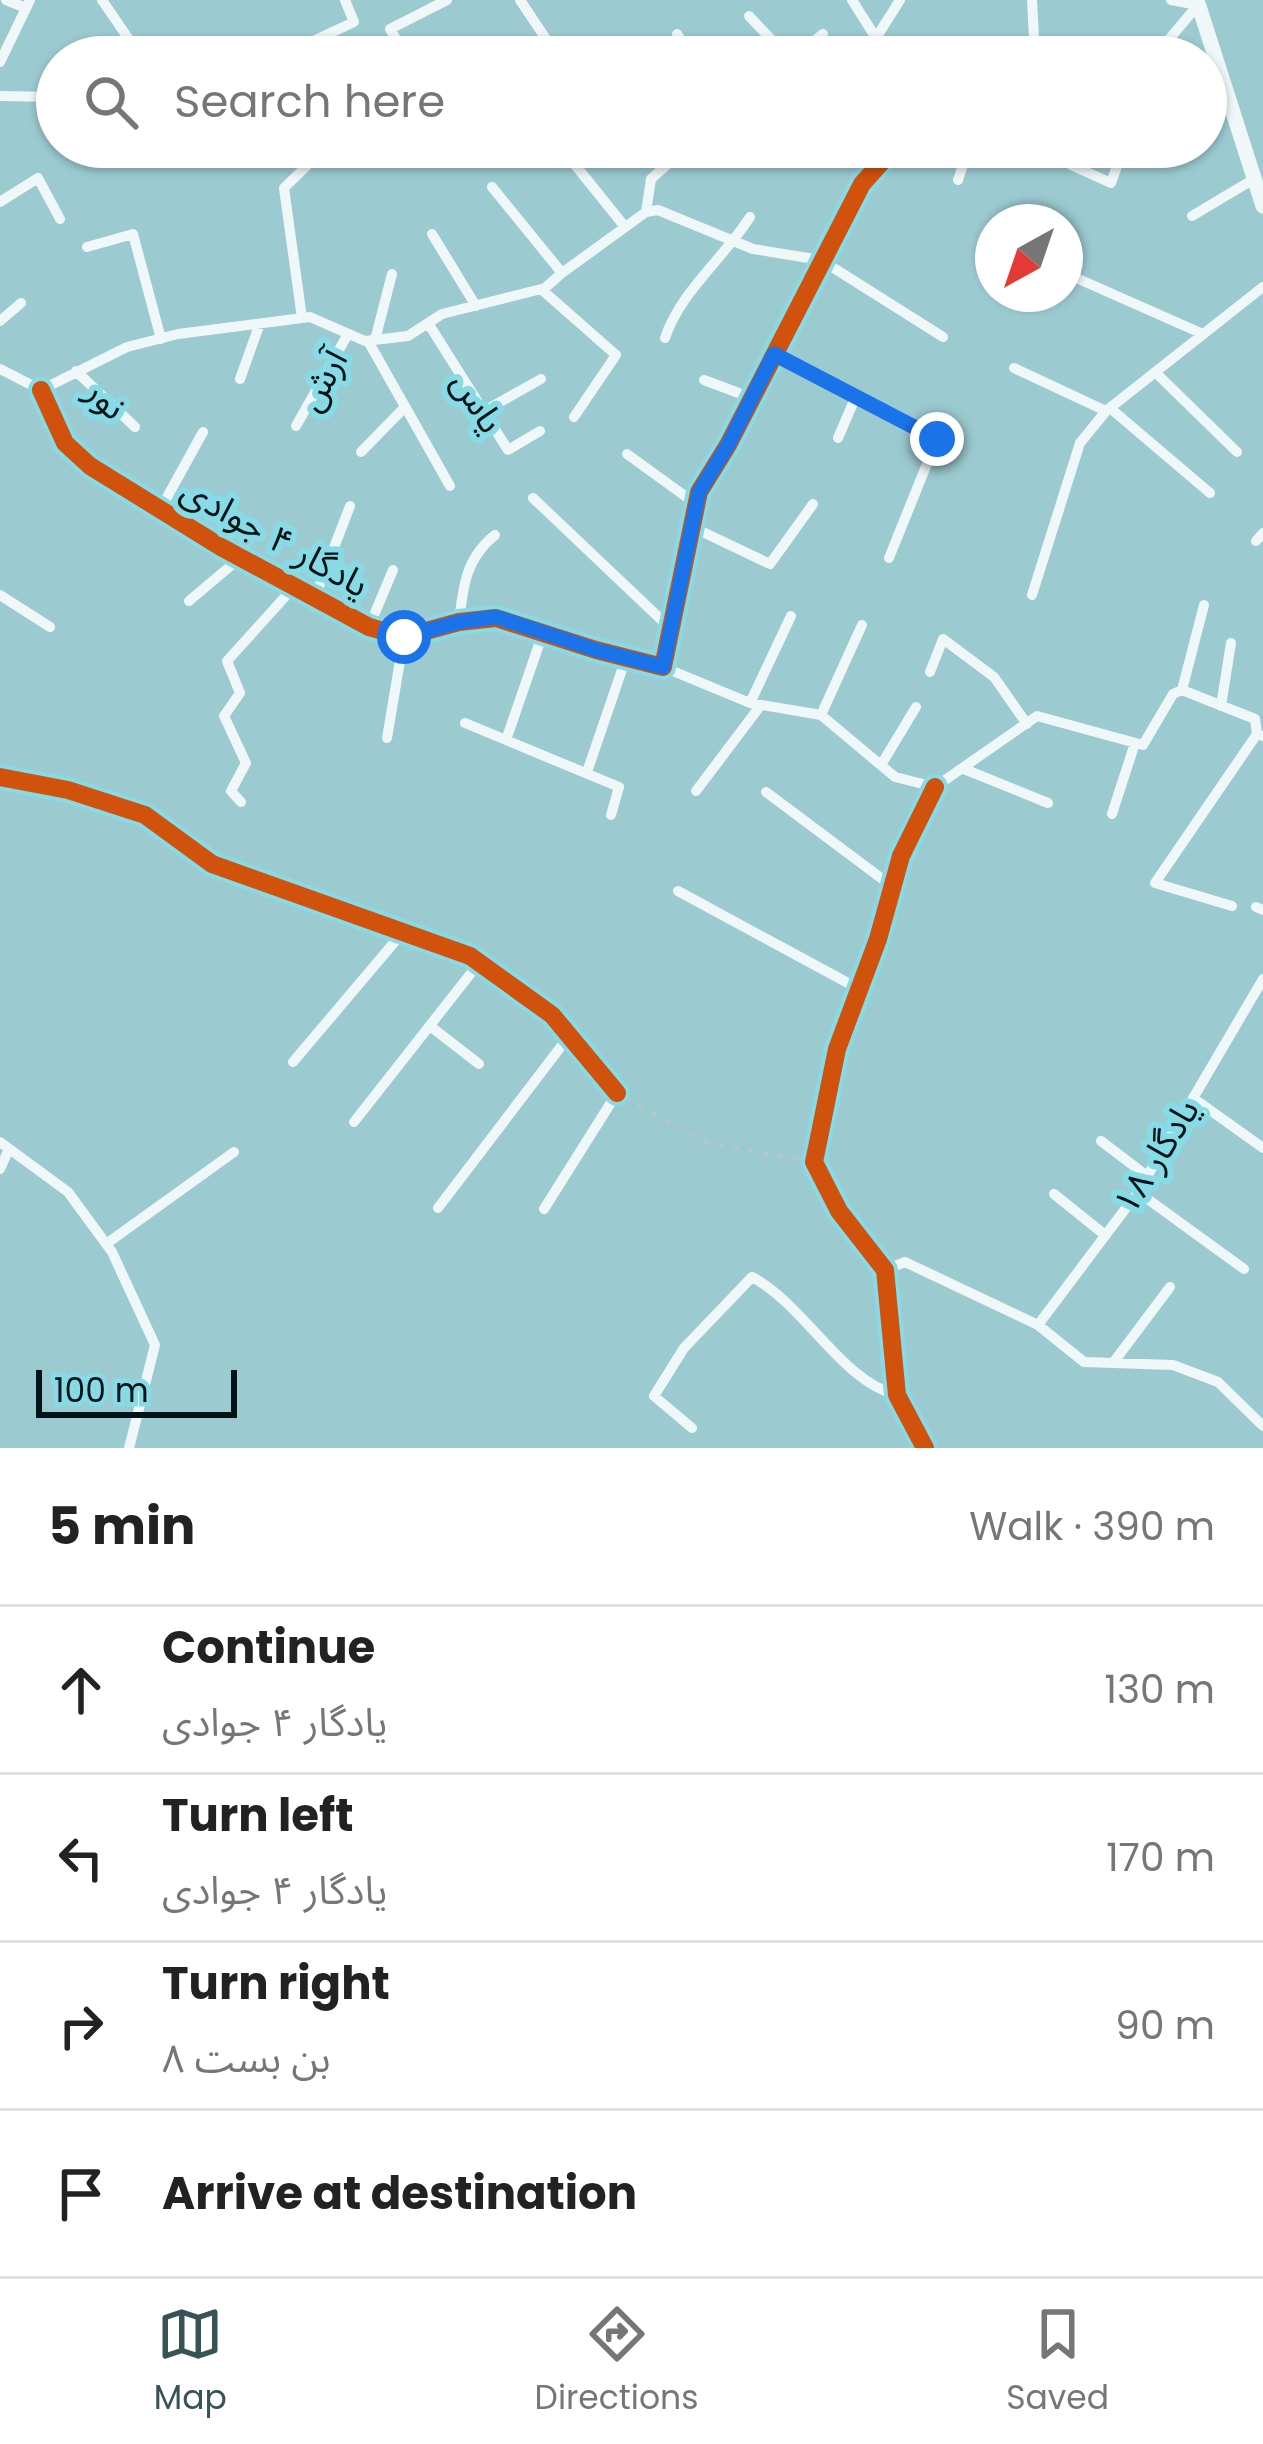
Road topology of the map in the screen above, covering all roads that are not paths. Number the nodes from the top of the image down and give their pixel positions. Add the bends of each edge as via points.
1 (6, 0) edge
2 (102, 0) edge
3 (345, 0) edge
4 (447, 0) edge
5 (520, 0) edge
6 (852, 0) edge
7 (900, 0) edge
8 (1032, 0) edge
9 (1171, 0) edge
10 (1198, 2) edge
11 (28, 4) edge
12 (749, 16) dead end
13 (823, 34) dead end
14 (127, 36) edge
15 (325, 36) edge
16 (394, 36) edge
17 (544, 36) edge
18 (769, 36) edge
19 (820, 36) edge
20 (875, 36) edge
21 (877, 36) edge
22 (1034, 36) edge
23 (1171, 36) edge
24 (1209, 36) edge
25 (0, 62) edge
26 (1227, 94) edge
27 (0, 95) edge
28 (36, 96) edge
29 (304, 168) edge
30 (578, 168) edge
31 (659, 168) edge
32 (874, 168) edge
33 (962, 168) edge
34 (1078, 168) edge
35 (1117, 168) edge
36 (1254, 179) junction
37 (958, 180) dead end
38 (492, 187) dead end
39 (0, 202) edge
40 (1263, 206) edge
41 (646, 212) junction
42 (1192, 216) dead end
43 (750, 217) dead end
44 (60, 219) dead end
45 (625, 227) junction
46 (432, 234) dead end
47 (735, 242) junction
48 (87, 247) dead end
49 (821, 260) junction
50 (562, 273) junction
51 (392, 274) dead end
52 (1083, 280) edge
53 (1263, 287) edge
54 (541, 289) junction
55 (21, 303) dead end
56 (476, 305) junction
57 (302, 318) junction
58 (0, 321) edge
59 (428, 323) junction
60 (259, 326) junction
61 (348, 334) junction
62 (1203, 334) junction
63 (943, 337) dead end
64 (665, 338) dead end
65 (161, 339) junction
66 (371, 340) junction
67 (774, 354) junction
68 (1013, 368) dead end
69 (0, 369) edge
70 (76, 371) junction
71 (1155, 372) junction
72 (240, 379) dead end
73 (542, 379) dead end
74 (704, 380) dead end
75 (40, 390) junction
76 (856, 397) junction
77 (752, 398) junction
78 (405, 406) junction
79 (1108, 410) junction
80 (484, 411) junction
81 (574, 417) dead end
82 (296, 426) dead end
83 (135, 427) dead end
84 (540, 430) dead end
85 (203, 432) dead end
86 (838, 438) dead end
87 (361, 452) dead end
88 (1238, 452) dead end
89 (627, 454) dead end
90 (450, 486) dead end
91 (1210, 493) dead end
92 (533, 498) dead end
93 (696, 504) junction
94 (813, 504) dead end
95 (350, 506) dead end
96 (160, 510) junction
97 (690, 526) junction
98 (495, 535) dead end
99 (241, 558) junction
100 (889, 558) dead end
101 (394, 569) dead end
102 (293, 588) junction
103 (0, 595) edge
104 (1032, 595) dead end
105 (315, 597) junction
106 (189, 601) dead end
107 (1204, 605) dead end
108 (791, 616) dead end
109 (459, 622) junction
110 (862, 626) dead end
111 (50, 627) dead end
112 (369, 627) junction
113 (670, 628) junction
114 (543, 633) junction
115 (404, 637) junction
116 (1231, 643) dead end
117 (626, 658) junction
118 (663, 667) junction
119 (930, 672) dead end
120 (1182, 691) junction
121 (755, 704) junction
122 (1221, 706) junction
123 (916, 707) dead end
124 (821, 715) junction
125 (466, 723) dead end
126 (1027, 724) junction
127 (1260, 735) edge
128 (387, 738) dead end
129 (506, 740) junction
130 (1135, 743) junction
131 (881, 765) junction
132 (964, 769) junction
133 (587, 772) junction
134 (0, 777) edge
135 (935, 787) junction
136 (696, 791) dead end
137 (766, 792) dead end
138 (242, 802) dead end
139 (1048, 803) dead end
140 (1112, 814) dead end
141 (611, 815) dead end
142 (892, 887) junction
143 (678, 891) dead end
144 (1232, 906) dead end
145 (403, 932) junction
146 (479, 963) junction
147 (1263, 980) edge
148 (860, 989) junction
149 (430, 1026) junction
150 (569, 1036) junction
151 (293, 1062) dead end
152 (478, 1064) dead end
153 (1193, 1098) junction
154 (354, 1122) dead end
155 (1101, 1141) dead end
156 (4, 1145) edge
157 (1263, 1148) edge
158 (234, 1152) dead end
159 (0, 1169) edge
160 (1147, 1176) junction
161 (1138, 1192) junction
162 (1054, 1194) dead end
163 (547, 1206) dead end
164 (438, 1208) dead end
165 (1106, 1235) junction
166 (106, 1244) junction
167 (1244, 1269) dead end
168 (885, 1270) junction
169 (1169, 1287) dead end
170 (1038, 1325) junction
171 (1113, 1363) junction
172 (897, 1395) junction
173 (1263, 1426) edge
174 (692, 1429) dead end
175 (129, 1448) edge
176 (925, 1448) edge

1 - 11 street
2 - 14 street
3 - 15 street via 355,22
4 - 16 street via 390,29
5 - 17 street
6 - 20 street
7 - 21 street
8 - 22 street
9 - 10 street
10 - 23 street
10 - 24 main road
11 - 25 street
12 - 18 street
13 - 19 street
26 - 36 main road
27 - 28 street
29 - 57 street via 284,188
30 - 45 street
31 - 41 street
32 - 49 street
33 - 37 street
34 - 35 street via 1112,183
36 - 40 main road
36 - 42 street
38 - 50 street
39 - 44 street via 38,178
41 - 45 street
41 - 47 street
43 - 47 street
45 - 50 street
46 - 56 street
47 - 49 street
47 - 64 street via 673,315
48 - 65 street via 133,234
49 - 63 street
49 - 67 street
50 - 54 street
51 - 66 street
52 - 62 street
53 - 62 street
54 - 56 street
54 - 81 street via 616,355
55 - 58 street
56 - 59 street
57 - 60 street
57 - 61 street
59 - 66 street via 408,336
59 - 80 street, یاس
60 - 65 street
60 - 72 street
61 - 66 street
61 - 82 street, آرش
62 - 71 street
65 - 70 street
66 - 78 street
67 - 76 street
67 - 77 street
68 - 79 street
69 - 75 street
70 - 75 street
70 - 83 street, نور
71 - 79 street
71 - 88 street
73 - 80 street
74 - 77 street
75 - 96 street, یادگار ۴ جوادی via 65,443
76 - 86 street
76 - 100 street via 937,439
77 - 93 street
78 - 87 street
78 - 90 street
79 - 91 street
79 - 104 street via 1080,442
80 - 84 street, یاس via 508,449
85 - 96 street
89 - 93 street
92 - 113 street
93 - 97 street
94 - 97 street via 770,564
95 - 105 street
96 - 99 street, یادگار ۴ جوادی
97 - 113 street
98 - 109 street via 470,565
99 - 102 street, یادگار ۴ جوادی
99 - 106 street
101 - 112 street
102 - 105 street, یادگار ۴ جوادی
102 - 138 street via 227,661 240,693 224,716 246,763 230,790
103 - 111 street
105 - 112 street, یادگار ۴ جوادی
107 - 120 street
108 - 121 street
109 - 114 street via 496,617
109 - 115 street
110 - 124 street
112 - 115 street, یادگار ۴ جوادی
113 - 118 street
114 - 117 street
114 - 129 street
115 - 128 street
116 - 122 street
117 - 118 street
117 - 133 street
118 - 121 street
119 - 126 street via 943,639 994,677
120 - 122 street
120 - 130 street via 1143,745
121 - 124 street
121 - 136 street
122 - 127 street via 1256,719
123 - 131 street
124 - 131 street
125 - 129 street
126 - 130 street via 1037,716
126 - 132 street
127 - 144 street via 1155,883
129 - 133 street
130 - 140 street
131 - 135 street
132 - 135 street
132 - 139 street
133 - 141 street via 619,787
134 - 145 street via 145,815 212,864
135 - 142 street
137 - 142 street
142 - 148 street
143 - 148 street
145 - 146 street
145 - 151 street
146 - 149 street
146 - 150 street via 553,1015
147 - 153 street, یادگار ۱۸
148 - 168 street via 838,1048 814,1162 839,1211
149 - 152 street
149 - 154 street
150 - 163 street via 617,1093
150 - 164 street
153 - 157 street
153 - 160 street, یادگار ۱۸
155 - 160 street
156 - 159 street
156 - 166 street via 68,1192
158 - 166 street
160 - 161 street, یادگار ۱۸
161 - 165 street, یادگار ۱۸
161 - 167 street
162 - 165 street
165 - 170 street, یادگار ۱۸
166 - 175 street via 154,1345
168 - 170 street via 905,1262
168 - 172 street
169 - 171 street
170 - 171 street via 1084,1362
171 - 173 street via 1173,1365 1218,1382
172 - 174 street via 876,1390 752,1277 684,1348 654,1396
172 - 176 street

